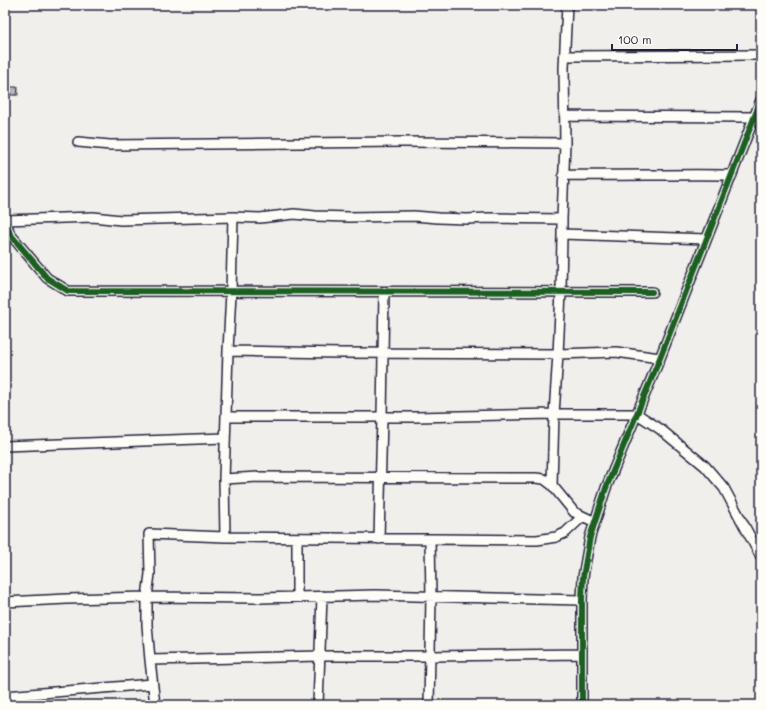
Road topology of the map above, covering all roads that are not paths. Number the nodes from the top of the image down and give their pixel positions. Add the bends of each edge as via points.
1 (567, 5) edge
2 (761, 55) edge
3 (565, 56) junction
4 (761, 100) edge
5 (565, 116) junction
6 (755, 117) junction
7 (78, 142) dead end
8 (565, 142) junction
9 (563, 175) junction
10 (732, 175) junction
11 (233, 217) junction
12 (562, 219) junction
13 (5, 220) edge
14 (562, 234) junction
15 (706, 239) junction
16 (231, 292) junction
17 (384, 292) junction
18 (561, 292) junction
19 (652, 292) dead end
20 (228, 351) junction
21 (383, 353) junction
22 (558, 354) junction
23 (660, 358) junction
24 (554, 414) junction
25 (637, 414) junction
26 (226, 417) junction
27 (382, 417) junction
28 (225, 438) junction
29 (5, 446) edge
30 (380, 477) junction
31 (224, 479) junction
32 (552, 485) junction
33 (582, 517) junction
34 (595, 522) junction
35 (224, 537) junction
36 (297, 538) junction
37 (379, 539) junction
38 (430, 540) junction
39 (761, 557) edge
40 (297, 596) junction
41 (322, 596) junction
42 (147, 597) junction
43 (431, 597) junction
44 (582, 600) junction
45 (5, 602) edge
46 (582, 654) junction
47 (320, 656) junction
48 (430, 656) junction
49 (150, 660) junction
50 (152, 684) junction
51 (5, 696) edge
52 (155, 705) edge
53 (318, 705) edge
54 (429, 705) edge
55 (582, 705) edge

1 - 3 street
2 - 3 street
3 - 5 street
4 - 6 street
5 - 6 street
5 - 8 street
6 - 10 street
7 - 8 street via 110,145
8 - 9 street
9 - 10 street
9 - 12 street
10 - 15 street
11 - 12 street via 260,218 294,214 342,217
11 - 13 street
11 - 16 street
12 - 14 street
13 - 16 street via 10,234 47,278 68,291
14 - 15 street
14 - 18 street
15 - 23 street
16 - 17 street
16 - 20 street
17 - 18 street
17 - 21 street
18 - 19 street
18 - 22 street
20 - 21 street
20 - 26 street
21 - 22 street
21 - 27 street
22 - 23 street via 616,352
22 - 24 street
23 - 25 street
24 - 25 street
24 - 27 street
24 - 32 street
25 - 34 street via 606,488
25 - 39 street via 660,429 705,466 724,488
26 - 27 street
26 - 28 street
27 - 30 street
28 - 29 street
28 - 31 street
30 - 31 street
30 - 32 street via 535,478
30 - 37 street
31 - 35 street
32 - 33 street via 574,512
33 - 34 street
33 - 38 street via 565,533 537,540
34 - 44 street via 587,554
35 - 36 street
35 - 42 street via 148,534 150,574
36 - 37 street
36 - 40 street
37 - 38 street
38 - 43 street
40 - 41 street
40 - 42 street
41 - 43 street
41 - 47 street
42 - 45 street
42 - 49 street
43 - 44 street
43 - 48 street
44 - 46 street
46 - 48 street
46 - 55 street
47 - 48 street
47 - 49 street
47 - 53 street
48 - 54 street
49 - 50 street
50 - 51 street
50 - 52 street

